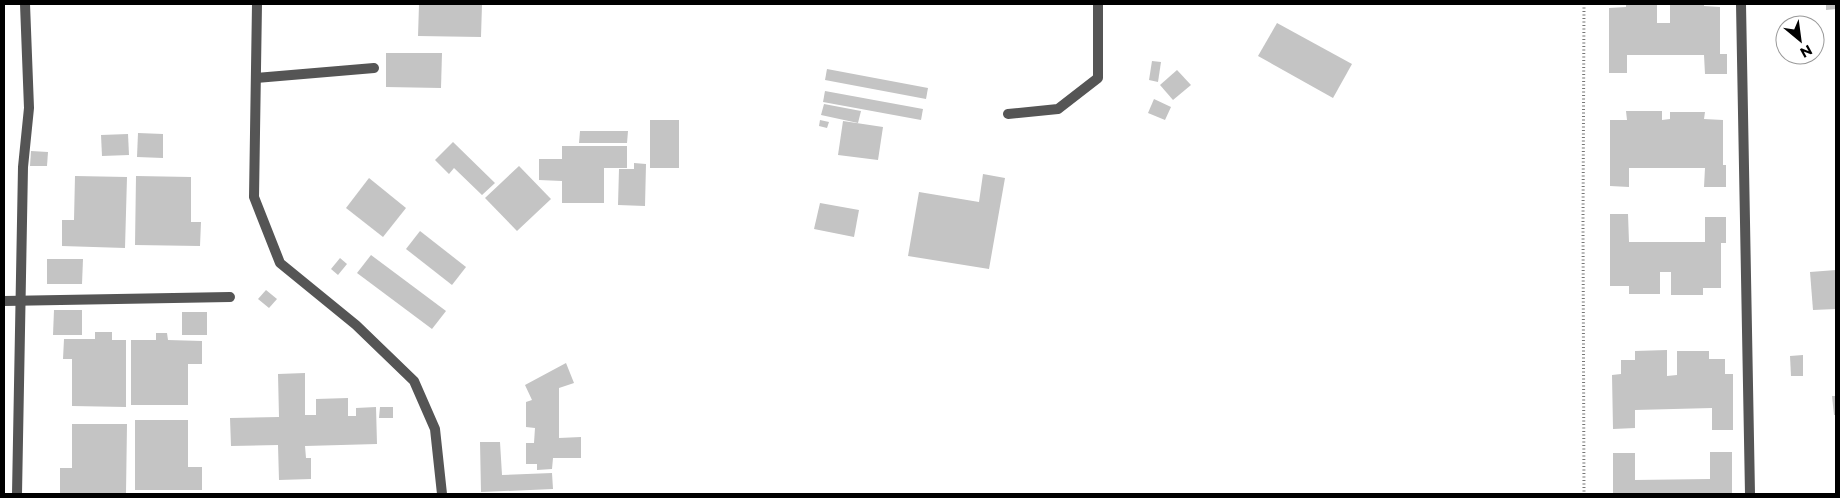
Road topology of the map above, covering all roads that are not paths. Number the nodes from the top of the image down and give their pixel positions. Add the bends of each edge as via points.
1 (25, 4) edge
2 (257, 4) edge
3 (1098, 4) edge
4 (1741, 4) edge
5 (374, 68) dead end
6 (256, 78) junction
7 (1008, 114) dead end
8 (230, 297) dead end
9 (4, 301) edge
10 (22, 302) junction
11 (17, 494) edge
12 (442, 494) edge
13 (1750, 494) edge

1 - 10 street via 29,108 23,168
2 - 6 street
3 - 7 street via 1098,78 1058,109
4 - 13 street
5 - 6 street
6 - 12 street via 254,197 280,263 356,325 414,381 435,429
8 - 10 street
9 - 10 street
10 - 11 street

